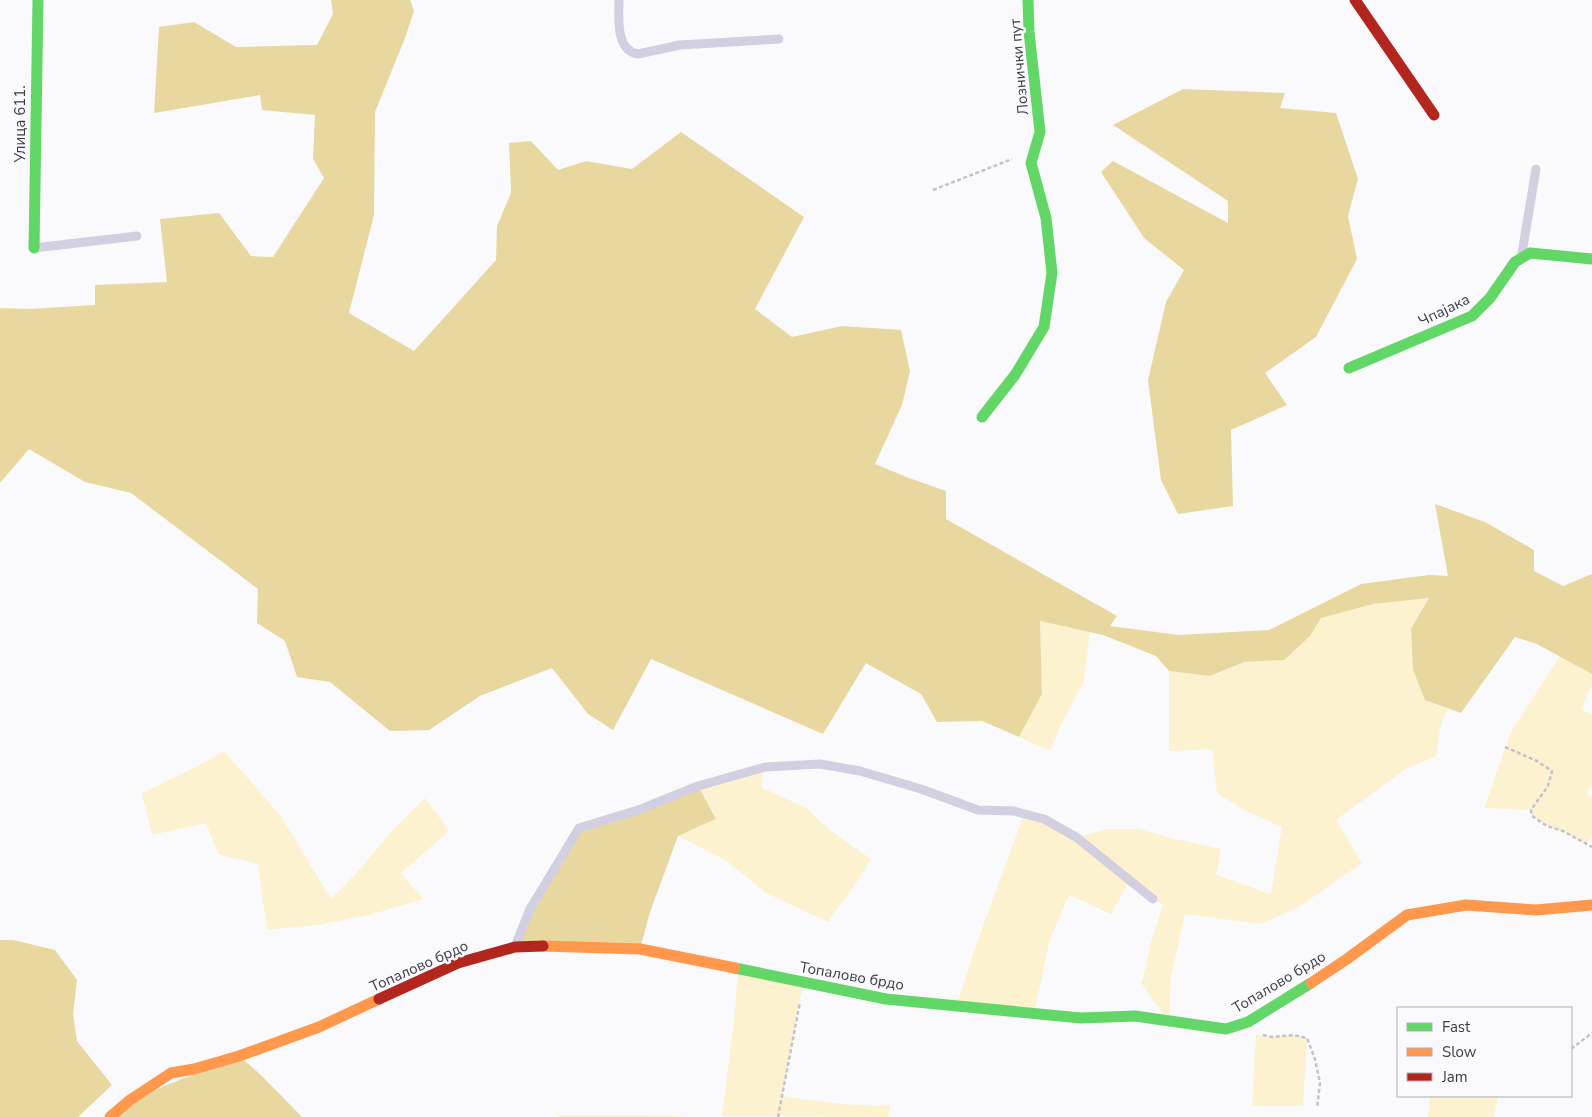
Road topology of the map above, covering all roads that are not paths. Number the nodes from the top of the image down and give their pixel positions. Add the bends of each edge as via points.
1 (38, 0) edge
2 (618, 0) edge
3 (1028, 0) edge
4 (1355, 0) edge
5 (778, 39) dead end
6 (1434, 115) dead end
7 (1536, 169) dead end
8 (137, 236) dead end
9 (34, 248) joint
10 (1522, 256) junction
11 (1592, 259) edge
12 (1349, 368) dead end
13 (982, 416) dead end
14 (1154, 899) dead end
15 (1592, 905) edge
16 (515, 947) junction
17 (110, 1117) edge

1 - 9 street, Улица 611.
2 - 5 lane via 622,41 633,53 680,45
3 - 13 street, Лознички пут via 1040,132 1031,163 1046,218 1052,273 1044,328 1015,375
4 - 6 street
7 - 10 lane
8 - 9 lane
10 - 11 street via 1530,253
10 - 12 street, Чпајака via 1472,316
14 - 16 lane via 1076,837 1044,819 1014,811 978,810 860,770 820,764 765,767 698,786 641,809 579,828 530,910
15 - 16 street, Топалово брдо via 1536,910 1466,905 1407,915 1331,970 1248,1022 1226,1029 1135,1016 1081,1018 886,999 640,949 554,945
16 - 17 street, Топалово брдо via 458,963 319,1027 238,1056 171,1073

